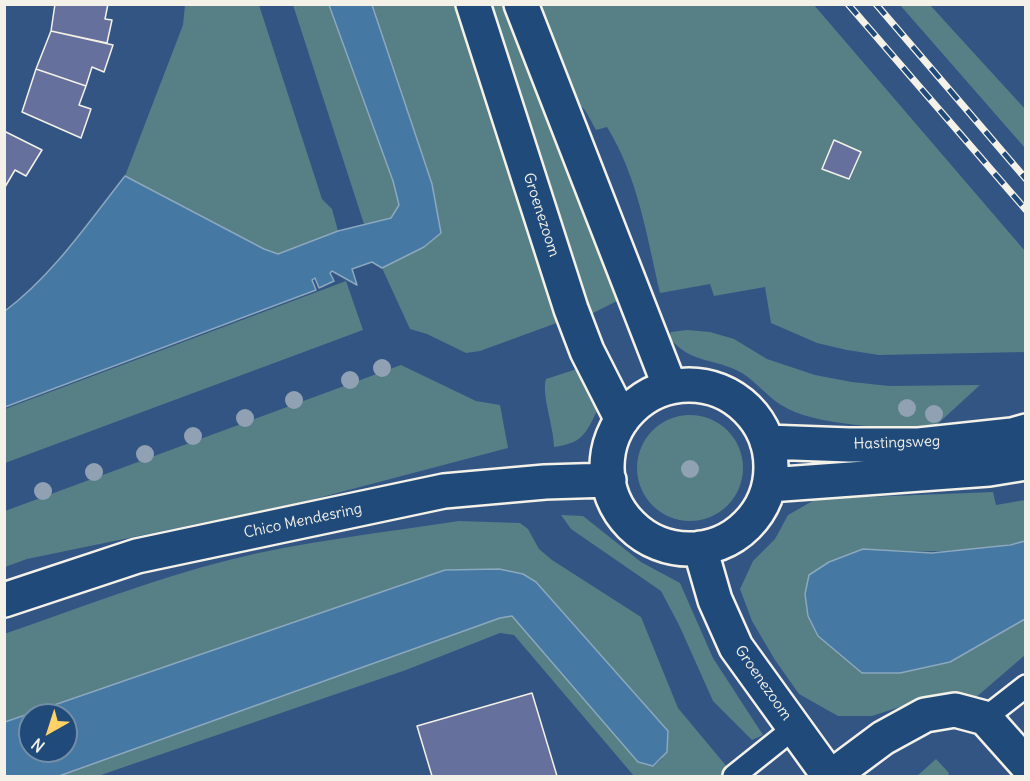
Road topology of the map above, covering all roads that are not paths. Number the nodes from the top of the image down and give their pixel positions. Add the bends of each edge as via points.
1 (473, 4) edge
2 (521, 4) edge
3 (670, 387) junction
4 (622, 420) junction
5 (1026, 431) edge
6 (767, 442) junction
7 (1026, 463) edge
8 (609, 480) junction
9 (769, 485) junction
10 (700, 548) junction
11 (4, 600) edge
12 (1026, 686) edge
13 (986, 718) junction
14 (794, 728) junction
15 (1026, 764) edge
16 (734, 777) edge
17 (831, 777) edge

1 - 4 street, Groenezoom via 571,309
2 - 3 street
3 - 4 street via 643,399
3 - 6 street via 701,386 729,396 753,415
4 - 8 street via 609,449
5 - 6 street, Hastingsweg via 920,445
6 - 9 street via 771,463
7 - 9 street, Hastingsweg
8 - 10 street via 625,518 641,533 659,543
8 - 11 street, Chico Mendesring via 444,491 137,556
9 - 10 street via 760,508 745,527 731,537
10 - 14 street, Groenezoom via 715,600 736,647
12 - 13 lane
13 - 15 street
13 - 17 street via 955,710 925,716 883,738
14 - 16 lane
14 - 17 street, Groenezoom

